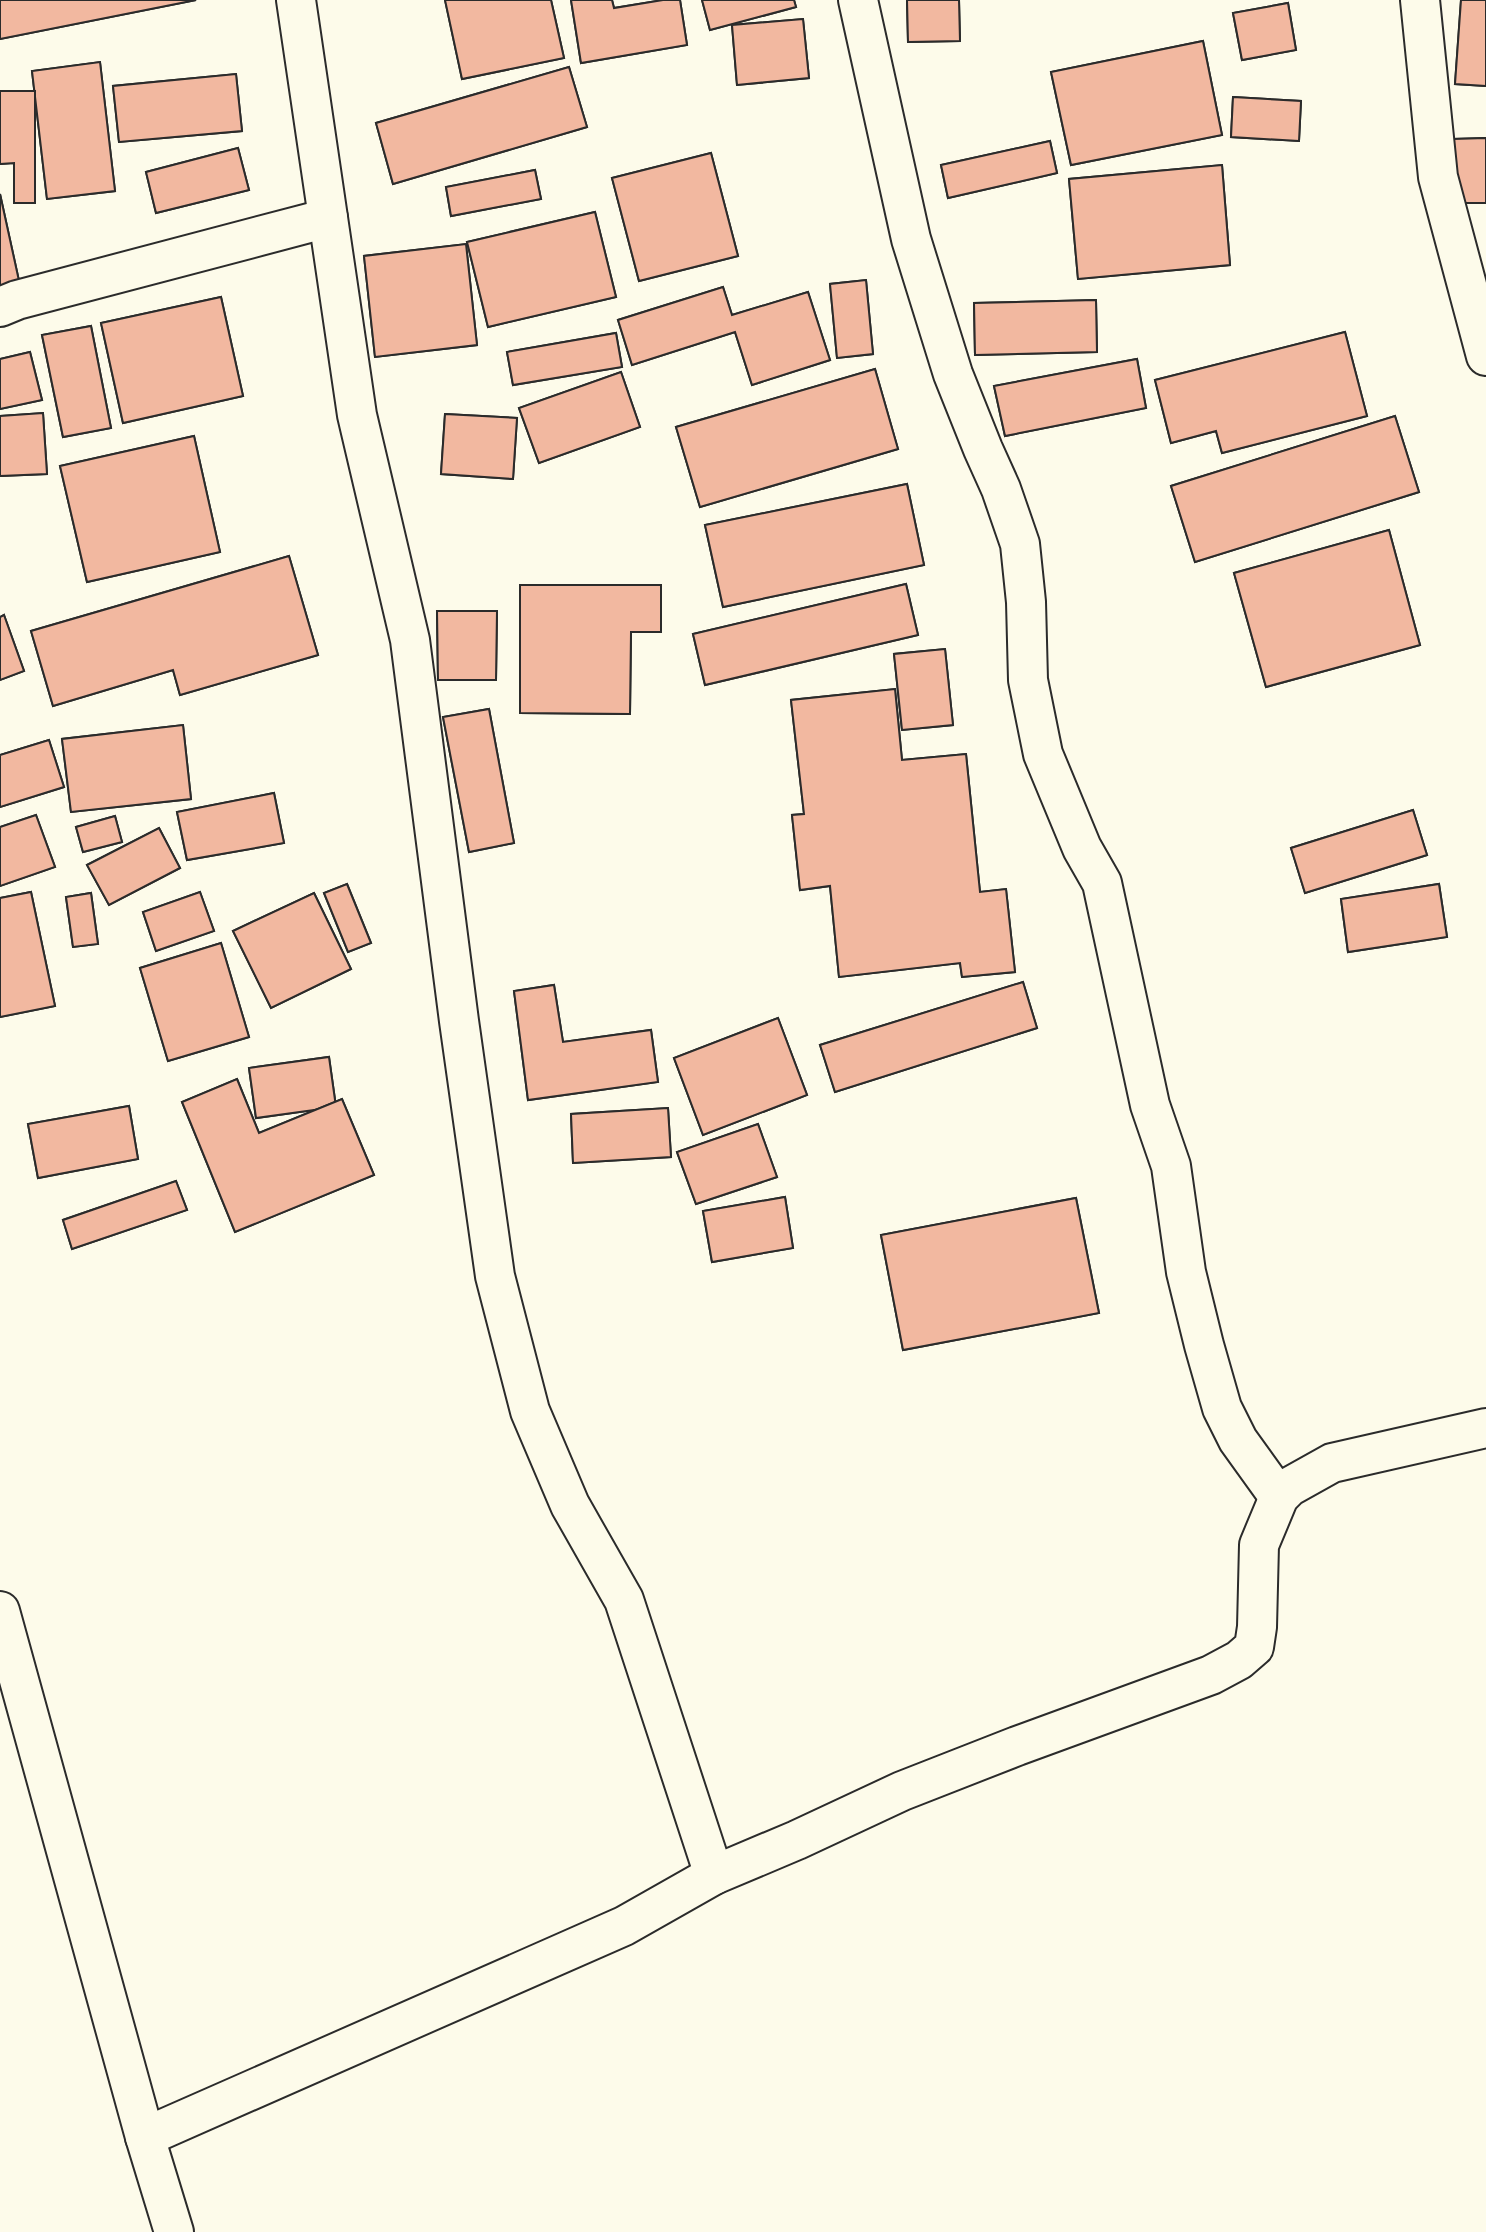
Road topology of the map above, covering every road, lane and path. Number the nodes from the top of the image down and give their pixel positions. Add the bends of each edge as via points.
1 (296, 0) edge
2 (858, 0) edge
3 (1420, 0) edge
4 (328, 218) junction
5 (0, 307) edge
6 (1486, 356) edge
7 (1486, 1428) edge
8 (1279, 1497) junction
9 (0, 1611) edge
10 (714, 1875) junction
11 (145, 2137) junction
12 (174, 2232) edge

1 - 4 street
2 - 8 street via 911,239 953,374 1020,544 1028,680 1043,754 1102,884 1150,1105 1171,1166 1186,1272 1204,1345 1222,1408 1238,1440
3 - 6 street via 1438,177
4 - 5 street
4 - 10 street via 358,415 410,640 495,1276 530,1411 570,1505 624,1600
7 - 8 street via 1332,1462
8 - 10 street via 1259,1545 1254,1647 1240,1660 1199,1680 902,1791
9 - 11 street
10 - 11 street via 624,1926
11 - 12 street

